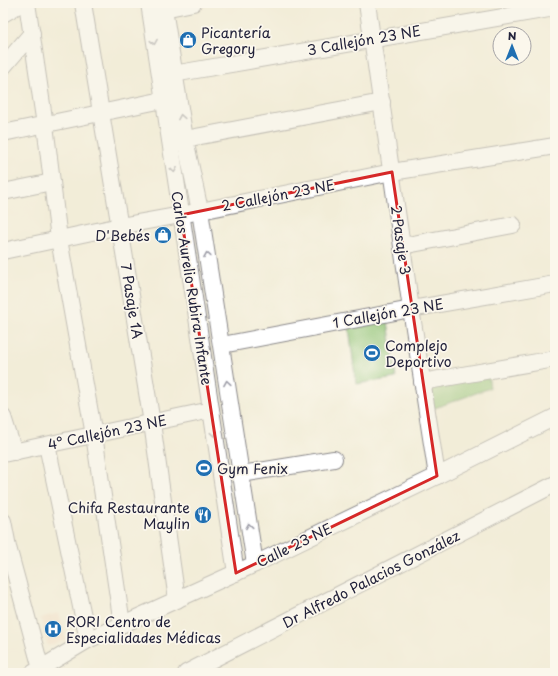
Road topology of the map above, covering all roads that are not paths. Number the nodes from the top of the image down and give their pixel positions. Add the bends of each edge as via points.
1 (22, 3) edge
2 (27, 3) edge
3 (83, 3) edge
4 (149, 3) edge
5 (194, 3) edge
6 (368, 3) edge
7 (163, 6) edge
8 (555, 8) edge
9 (3, 14) edge
10 (32, 34) junction
11 (372, 39) junction
12 (3, 66) edge
13 (173, 74) junction
14 (163, 100) junction
15 (382, 102) junction
16 (101, 112) junction
17 (45, 125) junction
18 (3, 133) edge
19 (185, 139) junction
20 (555, 146) edge
21 (392, 172) junction
22 (52, 182) junction
23 (3, 192) edge
24 (200, 210) junction
25 (181, 215) junction
26 (120, 226) junction
27 (513, 226) dead end
28 (59, 239) junction
29 (402, 246) junction
30 (3, 251) edge
31 (555, 284) edge
32 (411, 309) junction
33 (222, 345) junction
34 (555, 359) edge
35 (422, 382) junction
36 (211, 410) junction
37 (3, 417) edge
38 (555, 417) edge
39 (152, 423) junction
40 (94, 435) junction
41 (47, 445) junction
42 (8, 453) edge
43 (334, 459) dead end
44 (241, 474) junction
45 (437, 476) junction
46 (555, 484) edge
47 (3, 522) edge
48 (6, 548) edge
49 (255, 564) junction
50 (236, 573) junction
51 (177, 600) junction
52 (122, 624) junction
53 (88, 640) junction
54 (37, 671) edge
55 (186, 673) edge

1 - 9 street
2 - 10 street
3 - 16 street, 7 Pasaje 1A
4 -> 14 street, Carlos Aurelio Rubira Infante
5 - 7 street
6 - 11 street, 2 Pasaje 3
7 - 13 street, Carlos Aurelio Rubira Infante
8 - 11 street, 3 Callejón 23 NE
10 - 12 street
10 - 17 street
11 - 13 street, 3 Callejón 23 NE
11 - 15 street, 2 Pasaje 3
19 -> 13 street, Carlos Aurelio Rubira Infante
14 - 16 street
14 -> 25 street, Carlos Aurelio Rubira Infante
15 - 19 street
15 - 21 street, 2 Pasaje 3
16 - 17 street
16 - 26 street, 7 Pasaje 1A
17 - 18 street
17 - 22 street
19 - 24 street, Carlos Aurelio Rubira Infante
20 - 21 street, 2 Callejón 23 NE
21 - 24 street, 2 Callejón 23 NE
21 - 29 street, 2 Pasaje 3
22 - 23 street
22 - 28 street
24 - 25 street, 2 Callejón 23 NE
33 -> 24 street, Carlos Aurelio Rubira Infante
25 - 26 street, 2 Callejón 23 NE
25 - 36 street, Carlos Aurelio Rubira Infante
26 - 28 street, 2 Callejón 23 NE
26 - 39 street, 7 Pasaje 1A
27 - 29 street
28 - 30 street, 2 Callejón 23 NE
28 - 40 street
29 - 32 street, 2 Pasaje 3
31 - 32 street, 1 Callejón 23 NE
32 - 33 street, 1 Callejón 23 NE
32 - 35 street, 2 Pasaje 3
44 -> 33 street, Carlos Aurelio Rubira Infante
34 - 35 street
35 - 45 street, 2 Pasaje 3
36 - 39 street, 4° Callejón 23 NE
36 -> 50 street, Carlos Aurelio Rubira Infante
37 - 42 street
38 - 45 street, Calle 23 NE
39 - 40 street, 4° Callejón 23 NE
39 - 51 street, 7 Pasaje 1A
40 - 41 street, 4° Callejón 23 NE
40 - 52 street
41 - 42 street, 4° Callejón 23 NE
41 - 53 street
43 - 44 street
49 -> 44 street, Carlos Aurelio Rubira Infante
45 - 49 street, Calle 23 NE
46 - 55 street, Dr Alfredo Palacios González
47 - 48 street
48 - 54 street
49 - 50 street, Calle 23 NE
50 - 51 street, Calle 23 NE
51 - 52 street, Calle 23 NE
52 - 53 street, Calle 23 NE
53 - 54 street, Calle 23 NE

